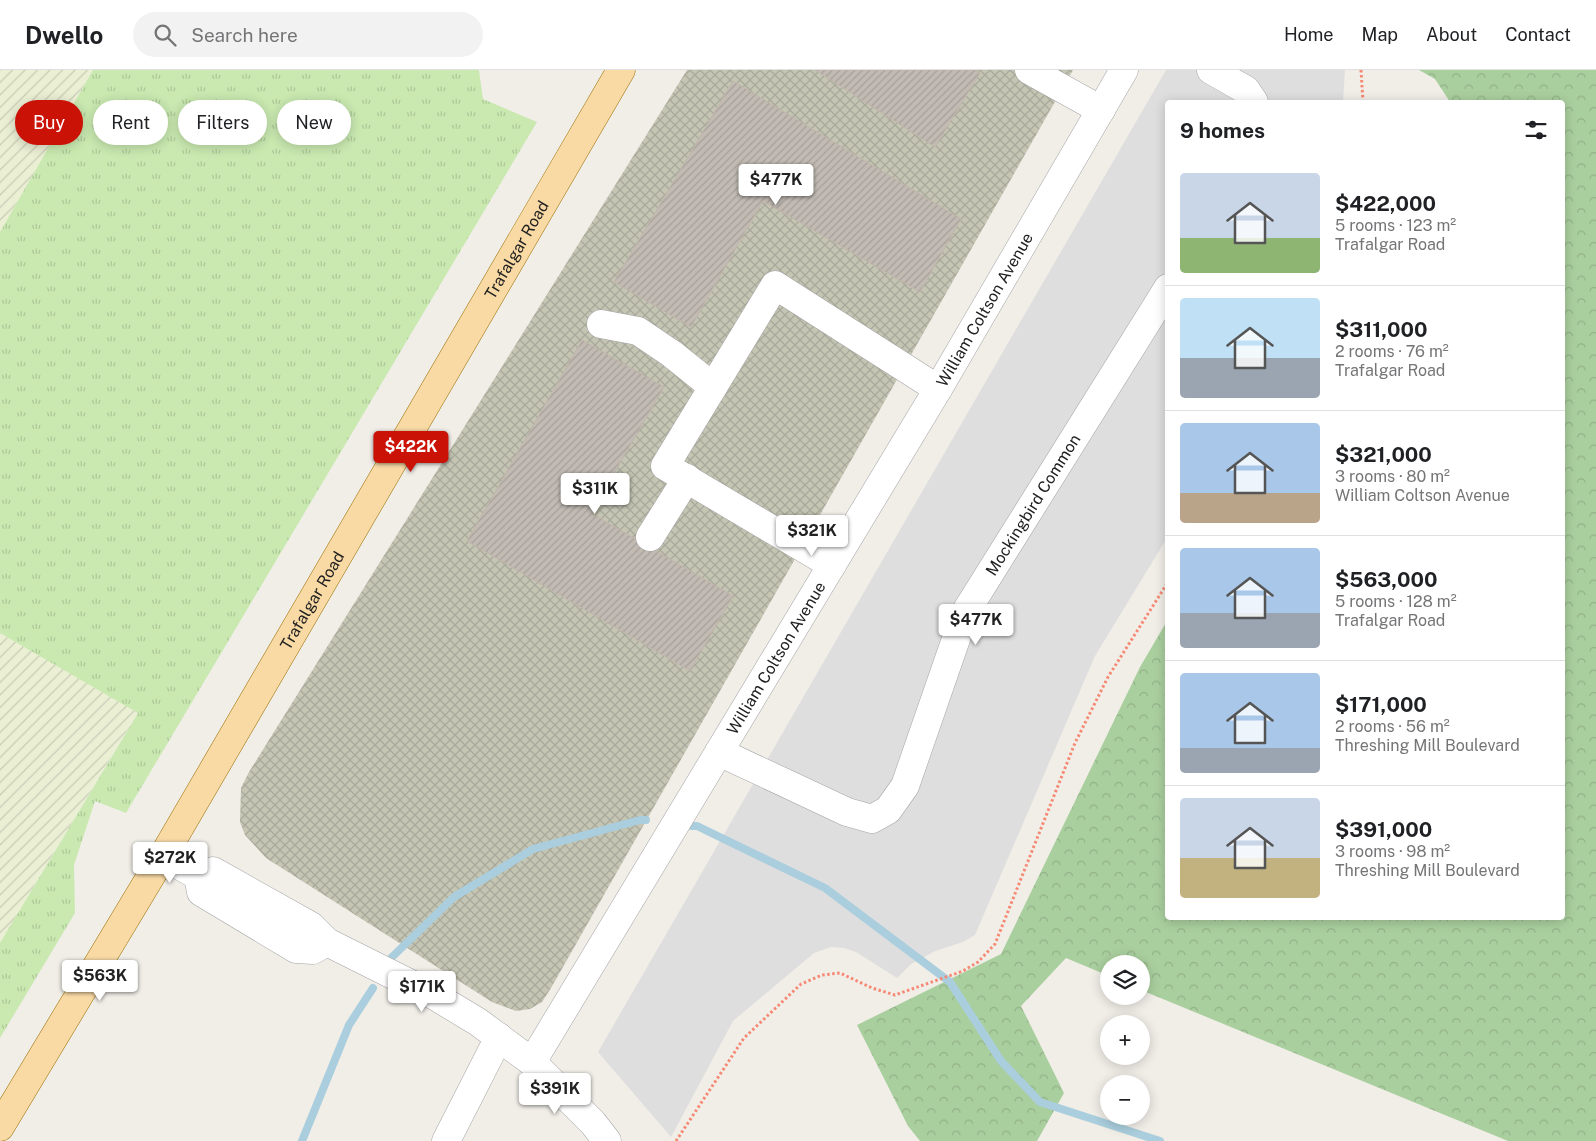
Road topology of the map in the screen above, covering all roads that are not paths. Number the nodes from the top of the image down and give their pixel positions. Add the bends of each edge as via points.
1 (621, 70) edge
2 (1030, 70) edge
3 (1124, 70) edge
4 (1211, 70) edge
5 (1253, 100) edge
6 (1101, 110) junction
7 (1165, 293) edge
8 (601, 324) dead end
9 (713, 387) junction
10 (938, 389) junction
11 (687, 478) junction
12 (650, 537) dead end
13 (832, 565) junction
14 (719, 752) junction
15 (163, 856) junction
16 (499, 1037) junction
17 (532, 1062) junction
18 (0, 1127) edge
19 (446, 1141) edge
20 (607, 1141) edge

1 - 15 main road, Trafalgar Road
2 - 6 street
3 - 6 street, William Coltson Avenue
4 - 5 street via 1246,90
6 - 10 street, William Coltson Avenue
7 - 14 street, Mockingbird Common via 965,613 905,786 888,810 872,819 847,812
8 - 9 street via 638,331
9 - 10 street via 775,285
9 - 11 street via 665,466
10 - 13 street, William Coltson Avenue
11 - 12 street
11 - 13 street
13 - 14 street, William Coltson Avenue
14 - 17 street, William Coltson Avenue
15 - 16 street via 198,876 202,892 296,949 313,950 327,942 436,996
15 - 18 main road, Trafalgar Road
16 - 17 street
16 - 19 street
17 - 20 street

